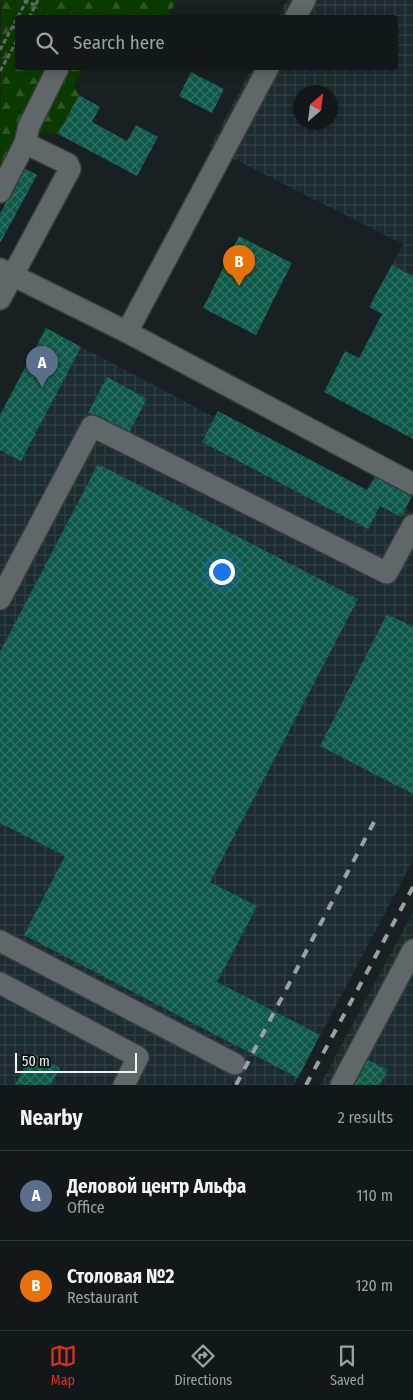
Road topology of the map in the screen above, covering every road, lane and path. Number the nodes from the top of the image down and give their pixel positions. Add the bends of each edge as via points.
1 (26, 0) edge
2 (38, 0) edge
3 (305, 0) edge
4 (35, 6) junction
5 (18, 15) edge
6 (30, 15) edge
7 (297, 15) edge
8 (15, 21) edge
9 (12, 27) junction
10 (15, 28) edge
11 (15, 44) edge
12 (0, 50) edge
13 (57, 70) edge
14 (267, 70) edge
15 (0, 71) edge
16 (25, 143) junction
17 (0, 192) edge
18 (6, 273) edge
19 (0, 299) edge
20 (127, 332) junction
21 (413, 484) edge
22 (413, 525) edge
23 (0, 599) edge
24 (0, 941) edge
25 (413, 950) edge
26 (0, 983) edge
27 (235, 1064) dead end
28 (124, 1085) edge
29 (341, 1085) edge

1 - 4 path
1 - 5 path
2 - 4 path
3 - 7 lane
4 - 6 path
8 - 9 path
9 - 10 path
9 - 12 path
11 - 15 path
13 - 16 lane via 29,126
14 - 20 lane
16 - 17 lane
16 - 18 lane via 68,164 70,169
18 - 19 lane
18 - 20 lane
20 - 21 lane
22 - 23 lane via 387,573 92,426
24 - 27 lane
25 - 29 lane
26 - 28 lane via 138,1057

